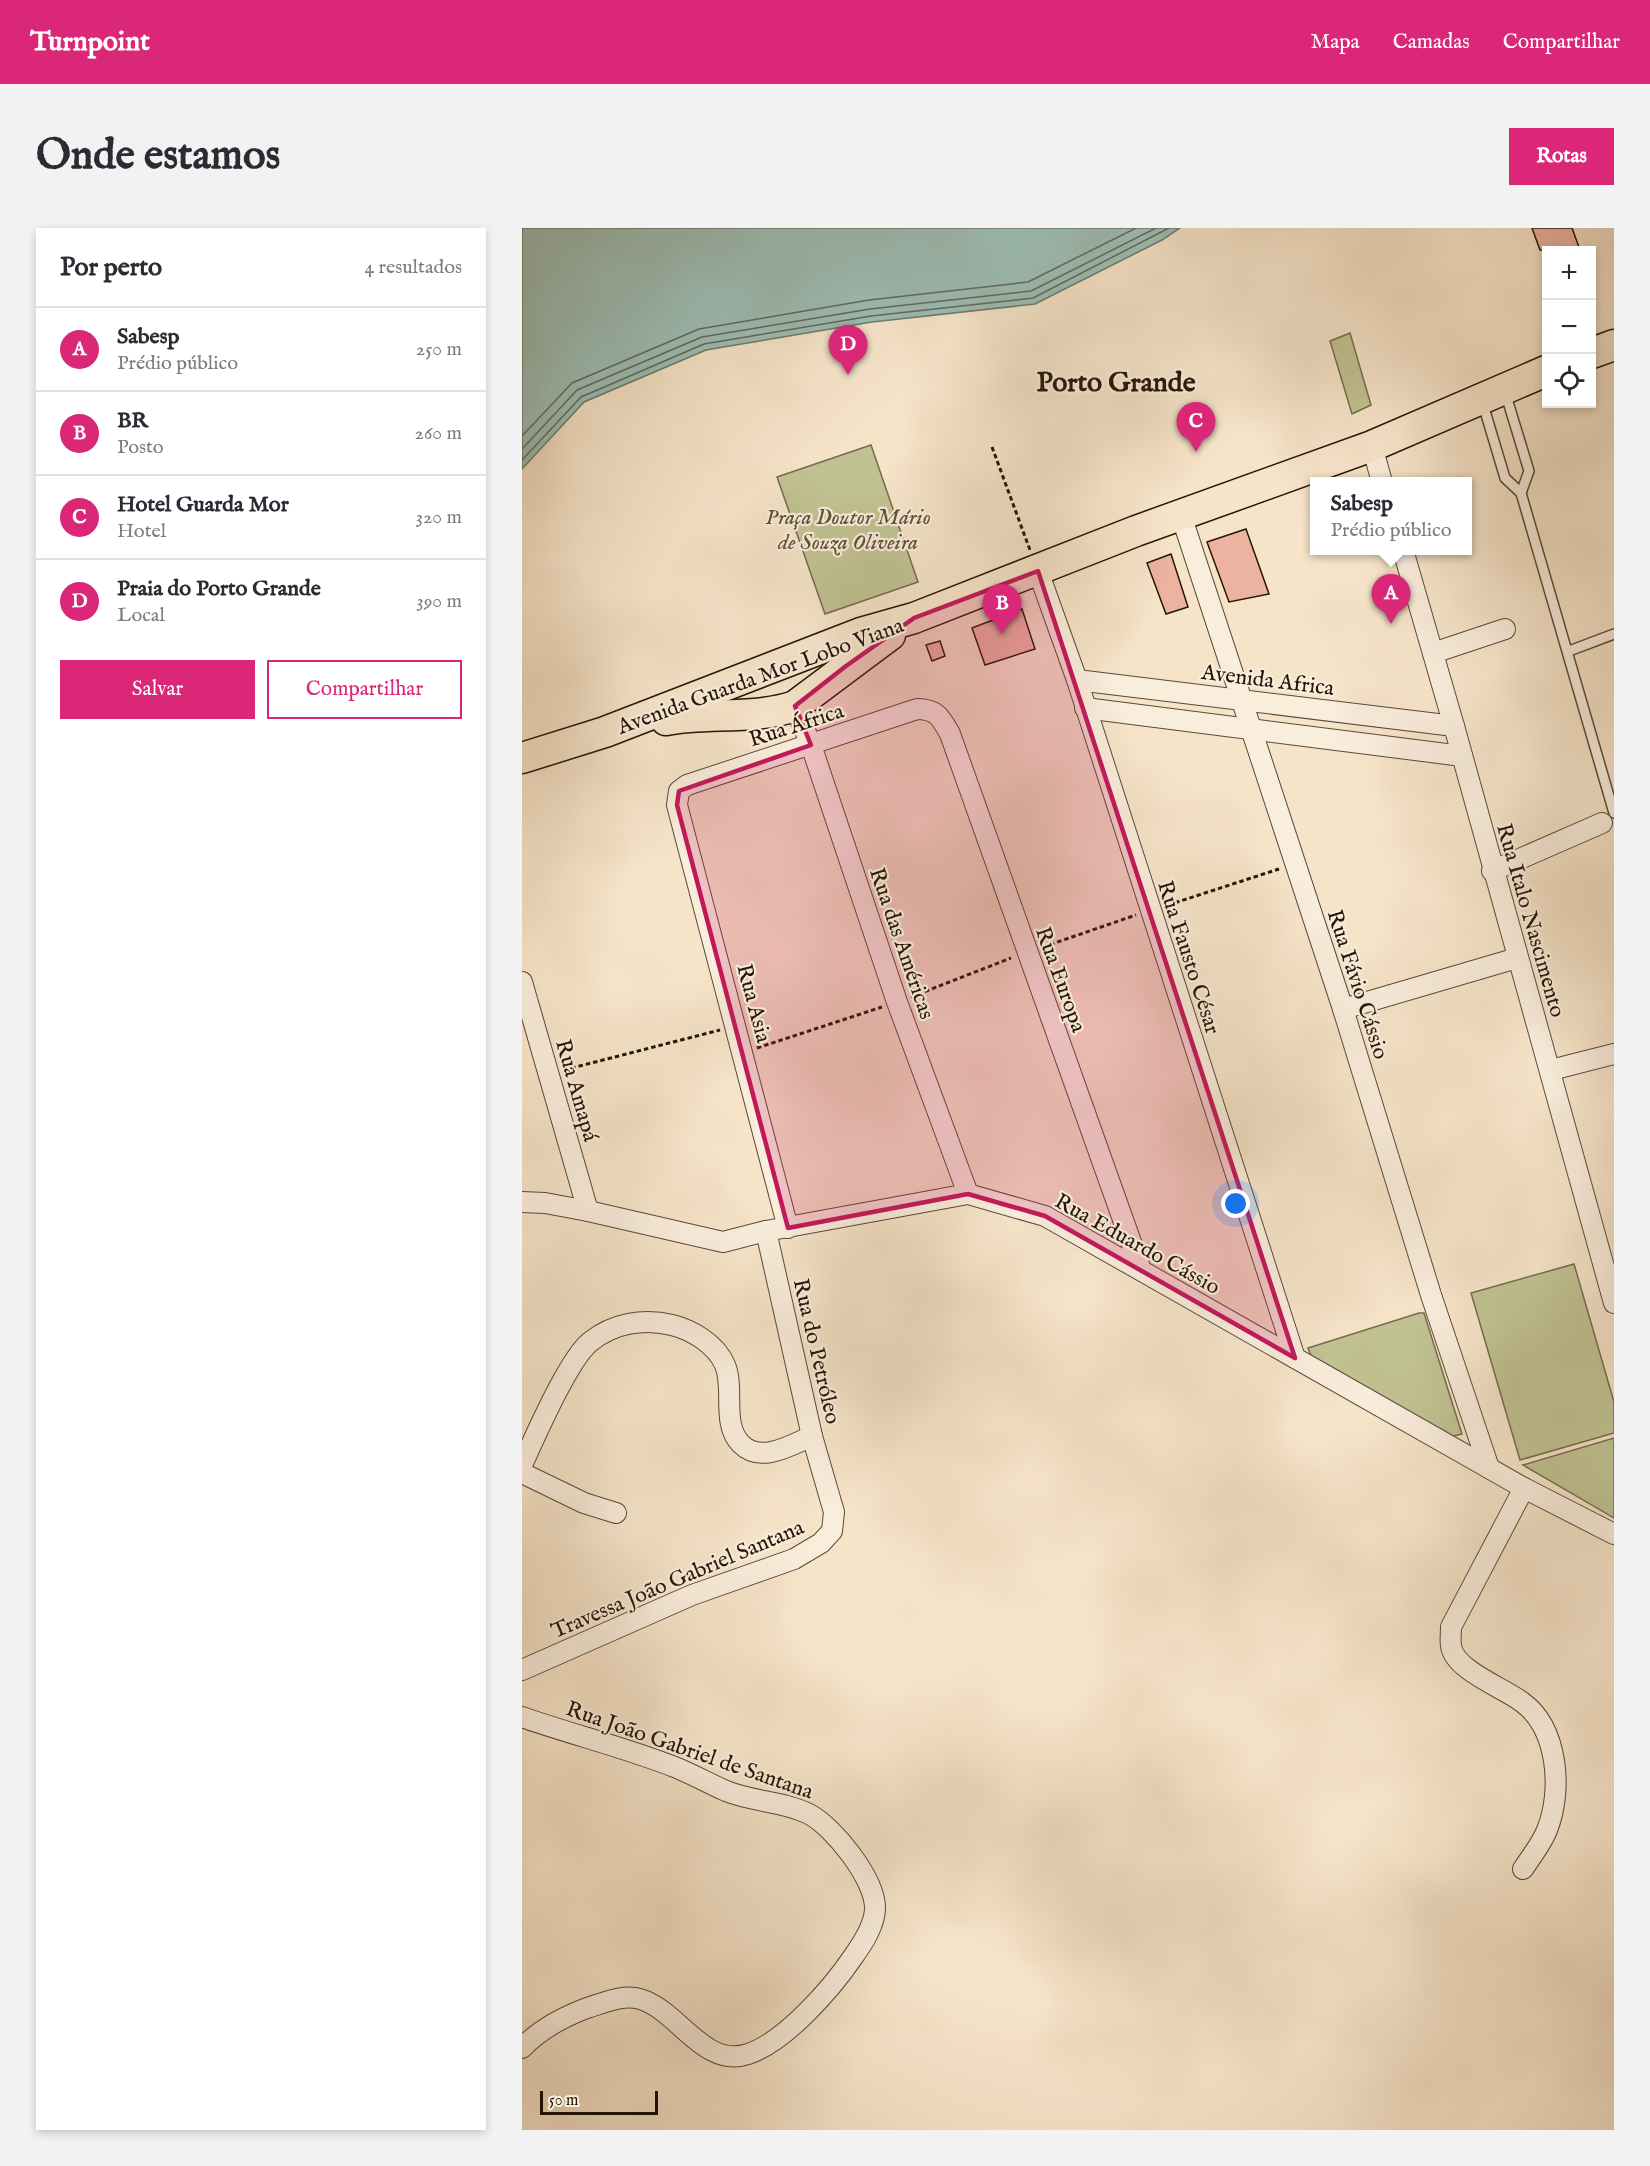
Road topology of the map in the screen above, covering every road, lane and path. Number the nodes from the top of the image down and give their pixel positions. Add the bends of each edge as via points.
1 (1614, 345) edge
2 (1596, 352) edge
3 (1542, 372) edge
4 (1492, 392) junction
5 (1372, 446) junction
6 (992, 447) dead end
7 (1381, 477) edge
8 (1521, 493) junction
9 (1181, 515) junction
10 (1404, 555) edge
11 (1038, 571) junction
12 (914, 618) junction
13 (1505, 629) dead end
14 (1614, 634) edge
15 (1569, 651) junction
16 (1433, 654) junction
17 (777, 667) junction
18 (1077, 680) junction
19 (1242, 701) junction
20 (794, 706) junction
21 (1085, 708) junction
22 (931, 709) joint
23 (1454, 726) junction
24 (1251, 728) junction
25 (605, 732) junction
26 (811, 745) junction
27 (1462, 756) junction
28 (522, 758) edge
29 (679, 791) joint
30 (1608, 818) edge
31 (1492, 871) junction
32 (1517, 958) junction
33 (522, 982) edge
34 (1343, 1009) junction
35 (737, 1026) junction
36 (1614, 1054) edge
37 (1551, 1070) junction
38 (548, 1074) junction
39 (968, 1194) junction
40 (522, 1202) edge
41 (588, 1211) junction
42 (788, 1228) junction
43 (766, 1231) junction
44 (1141, 1270) junction
45 (1612, 1290) edge
46 (1295, 1358) junction
47 (812, 1436) junction
48 (522, 1465) edge
49 (1489, 1468) junction
50 (522, 1473) edge
51 (825, 1480) joint
52 (1524, 1488) junction
53 (616, 1513) dead end
54 (1614, 1534) edge
55 (522, 1670) edge
56 (522, 1717) edge
57 (1523, 1869) dead end
58 (522, 2048) edge

1 - 2 main road
3 - 4 main road, Avenida Guarda Mor Lobo Viana
4 - 5 main road, Avenida Guarda Mor Lobo Viana
4 - 8 lane via 1505,478
4 - 8 lane via 1529,471
5 - 7 street
5 - 9 main road, Avenida Guarda Mor Lobo Viana
6 - 11 path
8 - 15 lane
9 - 11 main road, Avenida Guarda Mor Lobo Viana
9 - 19 street, Rua Fávio Cássio
10 - 16 street, Rua Italo Nascimento
11 - 12 main road, Avenida Guarda Mor Lobo Viana
11 - 18 street, Rua Fausto César
12 - 17 main road, Avenida Guarda Mor Lobo Viana via 861,633
12 - 20 main road, Avenida Guarda Mor Lobo Viana
13 - 16 street
14 - 15 lane
15 - 30 lane
16 - 23 street, Rua Italo Nascimento
17 - 20 main road via 766,693
17 - 25 main road, Avenida Guarda Mor Lobo Viana
18 - 19 street, Avenida Africa
18 - 21 street, Rua Fausto César
19 - 23 street, Avenida Africa
19 - 24 street, Rua Fávio Cássio
20 - 25 main road, Avenida Guarda Mor Lobo Viana via 695,714
20 - 26 street, Rua das Américas
21 - 24 street
21 - 46 street, Rua Fausto César
22 - 26 street, Rua África via 917,709
22 - 44 street, Rua Europa via 950,734
23 - 27 street, Rua Italo Nascimento
24 - 27 street
24 - 34 street, Rua Fávio Cássio
25 - 28 main road, Avenida Guarda Mor Lobo Viana
26 - 29 street, Rua África via 687,785
26 - 39 street, Rua das Américas via 897,1002
27 - 31 street, Rua Italo Nascimento
29 - 35 street, Rua Asia via 677,805
30 - 31 street
31 - 32 street, Rua Italo Nascimento
32 - 34 street
32 - 37 street, Rua Italo Nascimento
33 - 38 street, Rua Amapá
34 - 49 street, Rua Fávio Cássio
35 - 38 path
35 - 42 street, Rua Asia
36 - 37 street
37 - 45 street, Rua Italo Nascimento
38 - 41 street, Rua Amapá
39 - 42 street, Rua Eduardo Cássio
39 - 44 street, Rua Eduardo Cássio via 1045,1216
40 - 41 street, Rua Eduardo Cássio
41 - 43 street, Rua Eduardo Cássio via 723,1242
42 - 43 street, Rua Eduardo Cássio
43 - 47 street, Rua do Petróleo
44 - 46 street, Rua Eduardo Cássio
46 - 49 street, Rua Eduardo Cássio
47 - 48 street via 773,1453 741,1445 730,1421 731,1398 725,1365 714,1350 690,1330 665,1323 634,1322 589,1342 570,1370
47 - 51 street, Rua do Petróleo
49 - 52 street, Rua Eduardo Cássio
50 - 53 street via 584,1503
51 - 55 street, Travessa João Gabriel Santana via 834,1512 832,1531 821,1543 794,1559 692,1595
52 - 54 street, Rua Eduardo Cássio
52 - 57 street via 1451,1627 1450,1648 1465,1667 1523,1702 1540,1721 1552,1746 1553,1810 1547,1831
56 - 58 street, Rua João Gabriel de Santana via 676,1768 751,1800 810,1814 836,1835 862,1868 875,1907 867,1937 850,1962 775,2040 748,2054 724,2056 703,2045 660,2008 638,1998 614,2000 569,2014 534,2035

